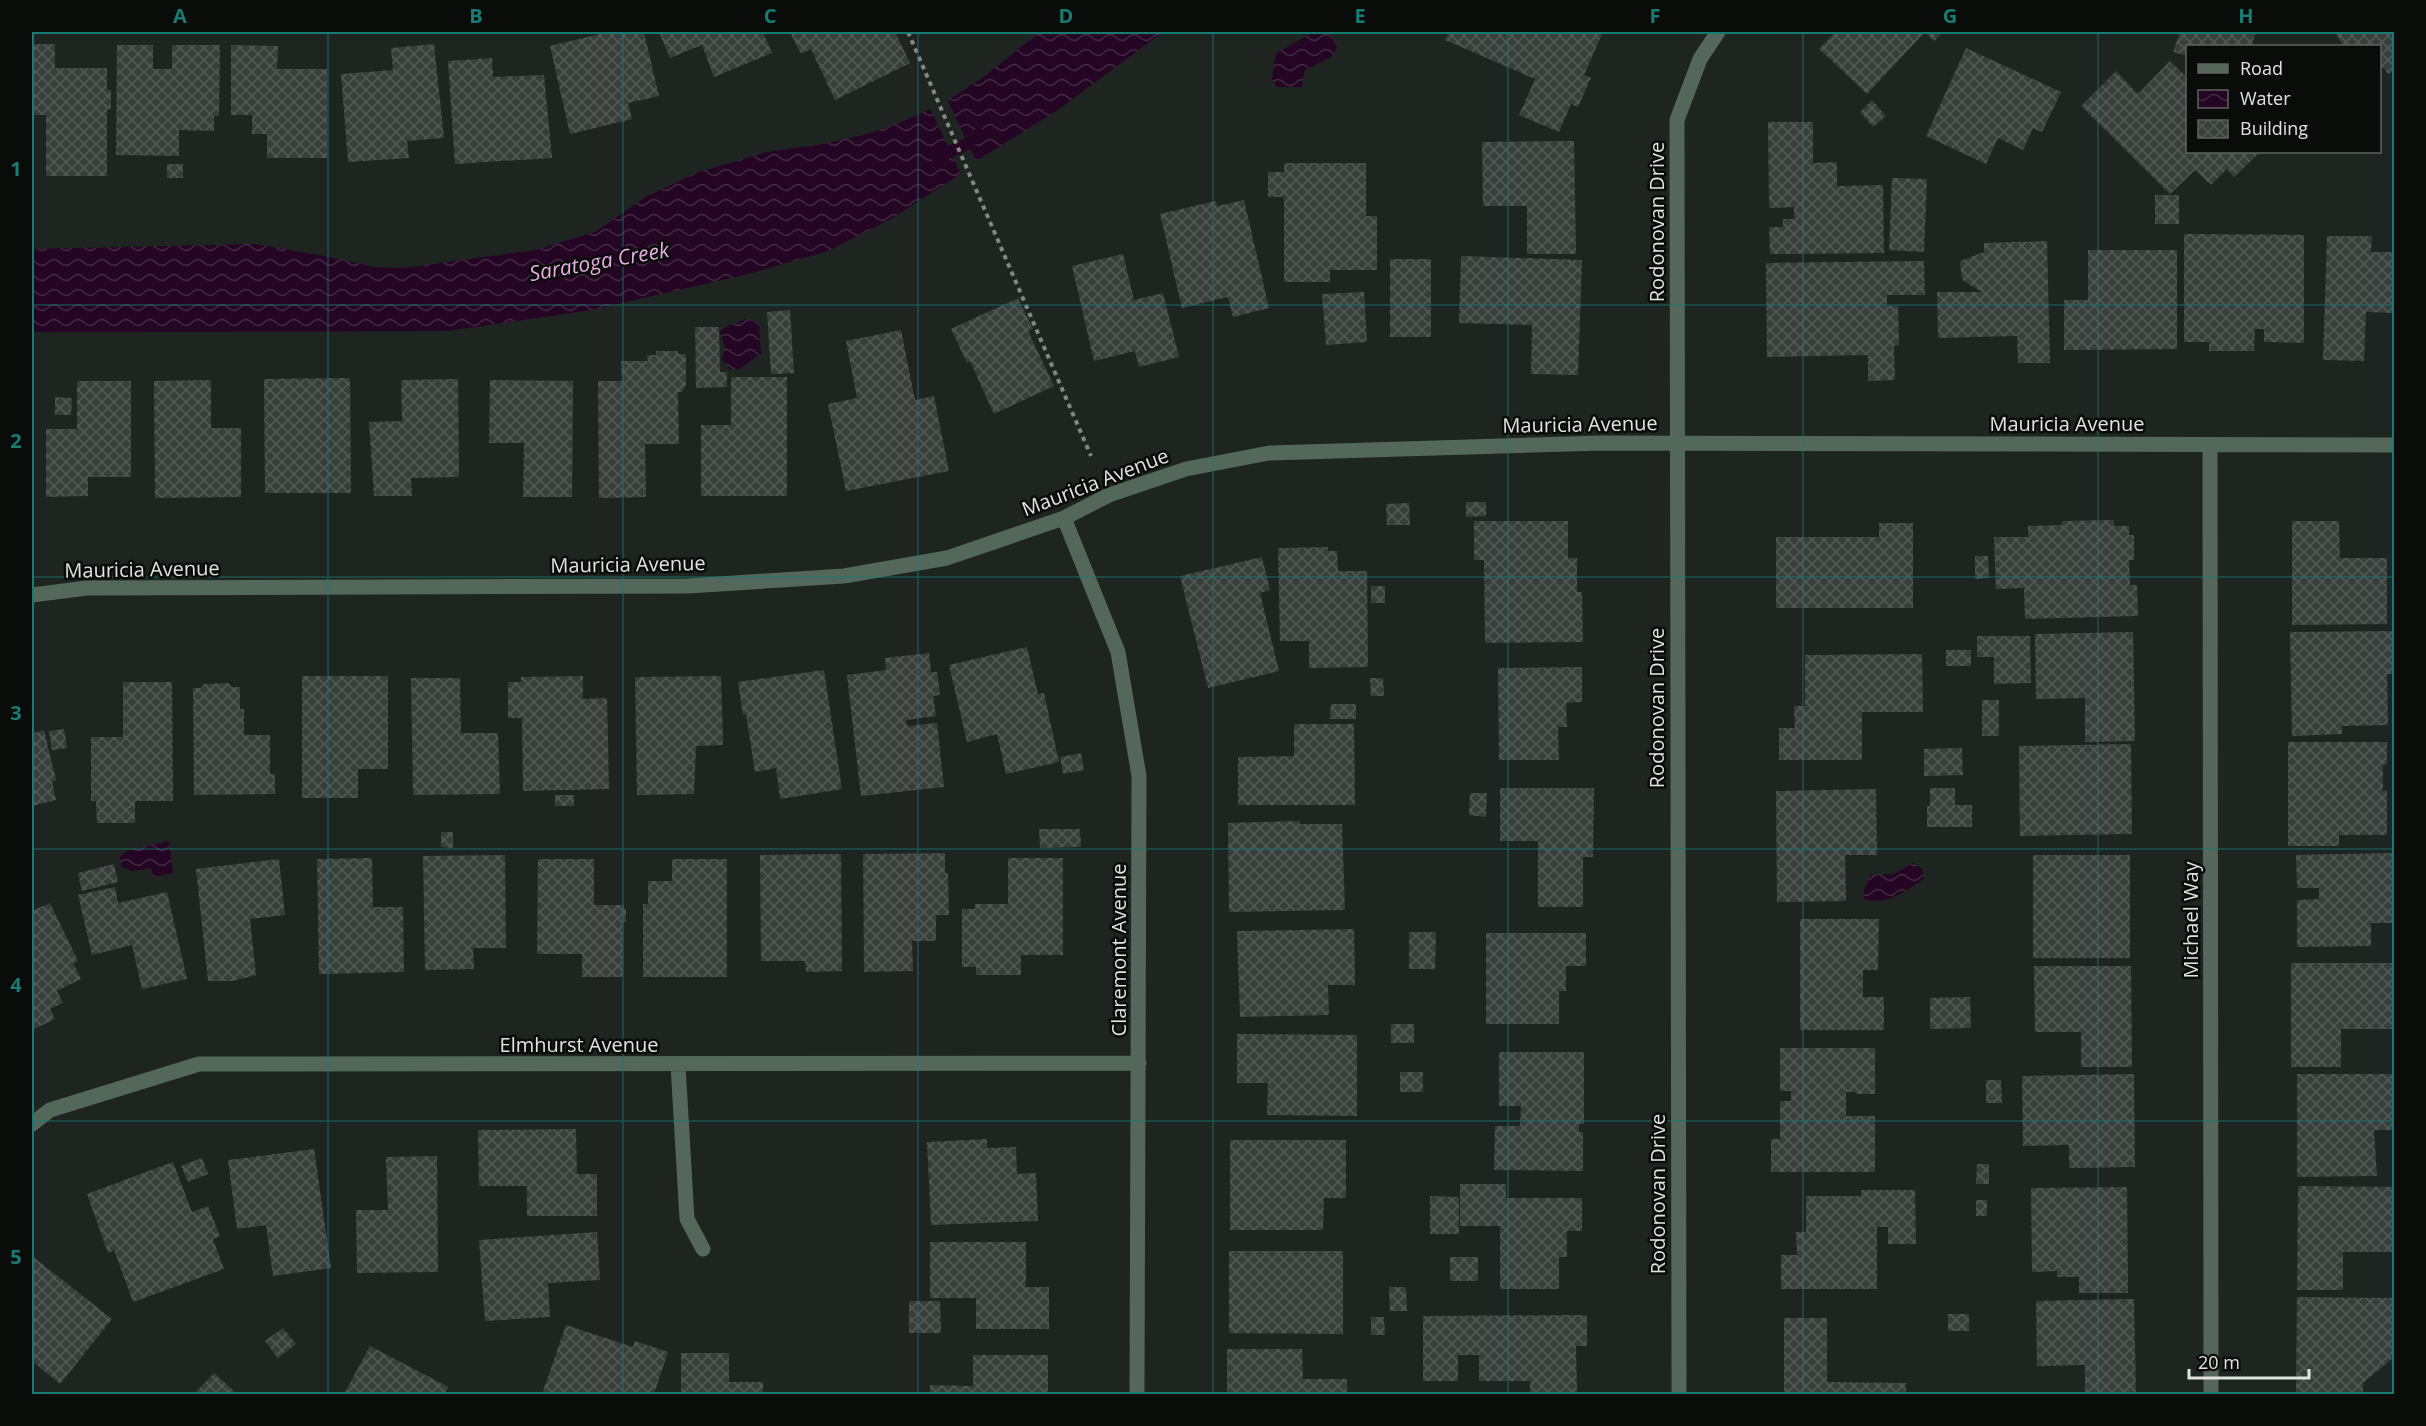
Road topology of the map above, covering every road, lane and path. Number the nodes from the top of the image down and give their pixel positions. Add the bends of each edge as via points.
1 (908, 32) edge
2 (1718, 32) edge
3 (1676, 443) junction
4 (2210, 445) junction
5 (2394, 445) edge
6 (1091, 456) dead end
7 (1064, 518) junction
8 (32, 595) edge
9 (1139, 1063) junction
10 (678, 1065) junction
11 (32, 1124) edge
12 (703, 1249) dead end
13 (1137, 1395) edge
14 (1679, 1395) edge
15 (2211, 1395) edge

1 - 6 path
2 - 3 street, Rodonovan Drive via 1700,59 1677,120
3 - 4 street, Mauricia Avenue
3 - 7 street, Mauricia Avenue via 1269,453 1186,469 1109,495
3 - 14 street, Rodonovan Drive
4 - 5 street, Mauricia Avenue
4 - 15 street, Michael Way
7 - 8 street, Mauricia Avenue via 947,558 844,576 688,586 87,588
7 - 9 street, Claremont Avenue via 1118,652 1139,776
9 - 10 street, Elmhurst Avenue
9 - 13 street, Claremont Avenue
10 - 11 street, Elmhurst Avenue via 199,1064 50,1110
10 - 12 street via 687,1219

